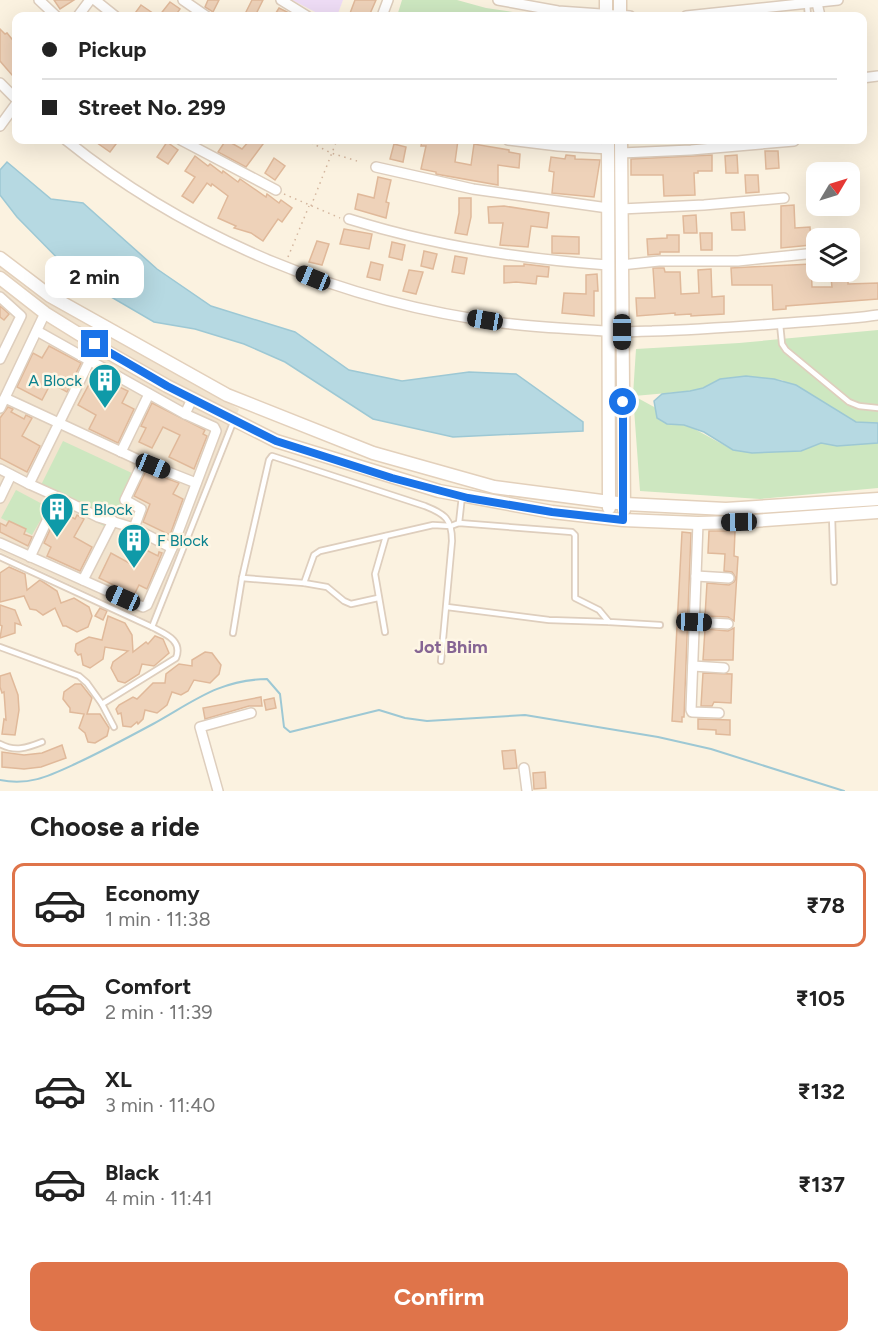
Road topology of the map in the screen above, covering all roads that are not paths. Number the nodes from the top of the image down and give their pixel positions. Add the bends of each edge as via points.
1 (39, 0) edge
2 (96, 0) edge
3 (183, 0) edge
4 (281, 0) edge
5 (498, 0) edge
6 (838, 0) edge
7 (817, 3) junction
8 (807, 4) junction
9 (52, 12) edge
10 (110, 12) edge
11 (200, 12) edge
12 (300, 12) edge
13 (568, 12) edge
14 (726, 12) edge
15 (808, 12) edge
16 (819, 12) edge
17 (0, 83) edge
18 (12, 95) edge
19 (12, 110) edge
20 (0, 126) edge
21 (72, 144) edge
22 (189, 144) edge
23 (541, 144) edge
24 (760, 144) edge
25 (613, 147) edge
26 (376, 167) dead end
27 (279, 191) road end
28 (784, 198) dead end
29 (608, 208) junction
30 (621, 209) junction
31 (346, 219) road end
32 (806, 254) edge
33 (0, 258) edge
34 (615, 265) junction
35 (0, 278) edge
36 (0, 297) edge
37 (30, 302) junction
38 (45, 313) junction
39 (878, 315) edge
40 (21, 316) junction
41 (780, 323) junction
42 (37, 330) junction
43 (609, 330) junction
44 (622, 332) junction
45 (1, 352) edge
46 (90, 360) junction
47 (149, 394) junction
48 (5, 398) junction
49 (192, 399) junction
50 (0, 408) edge
51 (878, 408) edge
52 (185, 414) junction
53 (234, 419) junction
54 (57, 423) junction
55 (120, 452) junction
56 (143, 462) junction
57 (0, 469) edge
58 (11, 475) junction
59 (196, 483) junction
60 (28, 484) junction
61 (462, 496) junction
62 (58, 497) junction
63 (0, 498) edge
64 (878, 499) edge
65 (609, 502) junction
66 (625, 504) junction
67 (878, 512) edge
68 (832, 516) junction
69 (608, 518) junction
70 (623, 520) junction
71 (113, 521) junction
72 (459, 523) junction
73 (698, 523) junction
74 (451, 526) junction
75 (134, 528) junction
76 (386, 536) junction
77 (0, 543) edge
78 (172, 548) junction
79 (0, 557) edge
80 (30, 557) junction
81 (696, 576) junction
82 (242, 578) junction
83 (729, 578) dead end
84 (83, 580) junction
85 (304, 582) junction
86 (834, 582) dead end
87 (378, 598) junction
88 (447, 607) junction
89 (609, 622) junction
90 (694, 622) junction
91 (728, 624) dead end
92 (660, 625) dead end
93 (152, 627) junction
94 (386, 632) dead end
95 (233, 633) dead end
96 (0, 647) edge
97 (441, 661) dead end
98 (693, 666) junction
99 (724, 668) dead end
100 (102, 704) junction
101 (251, 713) dead end
102 (720, 713) dead end
103 (114, 727) dead end
104 (42, 742) dead end
105 (0, 744) edge
106 (524, 768) dead end
107 (218, 791) edge
108 (527, 791) edge

1 - 9 street
2 - 10 street
3 - 11 street
4 - 12 street
5 - 13 street
6 - 7 street
7 - 8 street
7 - 16 street
8 - 14 street
8 - 15 lane
17 - 18 street
19 - 20 street
21 - 43 street via 128,185 189,221 313,278 377,298 450,314 503,323
22 - 27 street
23 - 25 street
24 - 25 street via 691,150
25 - 29 street
25 - 30 street
26 - 29 street via 473,189
28 - 30 street
29 - 34 street
30 - 34 street
31 - 34 street via 456,248
32 - 34 street via 738,261
33 - 65 street via 50,296 217,390 275,416 373,453 494,487
34 - 43 street
34 - 44 street
35 - 37 street
36 - 40 street
37 - 38 street
37 - 40 street
38 - 42 street
38 - 49 street
39 - 41 street
40 - 45 street
41 - 44 street
41 - 51 lane via 786,351 849,402
42 - 46 street
42 - 48 street
43 - 44 street
43 - 65 street
44 - 66 street
46 - 47 street
46 - 54 street
47 - 52 street
47 - 55 street
48 - 50 street
48 - 54 street
49 - 52 street
49 - 53 street
52 - 59 street via 216,429
53 - 61 street via 276,441
53 - 93 lane
54 - 55 street
54 - 60 street
55 - 56 street
56 - 59 street
56 - 75 street via 125,500 141,509
57 - 58 street
58 - 60 street
58 - 63 street
59 - 78 street
60 - 62 street
61 - 69 street
61 - 72 lane
62 - 71 street
62 - 80 street
64 - 66 street via 726,509
65 - 66 street
65 - 69 street
66 - 70 street
67 - 68 street
68 - 73 street
68 - 86 lane
69 - 70 street
70 - 73 street
71 - 75 street
71 - 84 street
72 - 74 lane
72 - 89 lane via 572,532 575,598 599,610
73 - 81 street
74 - 76 lane via 433,525
74 - 82 lane via 443,516 425,506 272,456
74 - 88 lane
75 - 78 street
76 - 85 lane via 320,551 314,555
76 - 87 lane via 375,574
77 - 80 street
78 - 84 street via 151,601 143,607
79 - 93 lane
80 - 84 street
81 - 83 street
81 - 90 street
82 - 85 lane
82 - 95 lane
85 - 87 lane via 327,587 351,604
87 - 94 lane
88 - 89 lane via 549,620
88 - 97 lane
89 - 92 lane
90 - 91 street
90 - 98 street
93 - 100 lane via 177,644 176,658
96 - 100 lane via 79,676
98 - 99 street
98 - 102 street via 692,712
100 - 103 lane
101 - 107 street via 200,727
104 - 105 lane via 25,749
106 - 108 street

